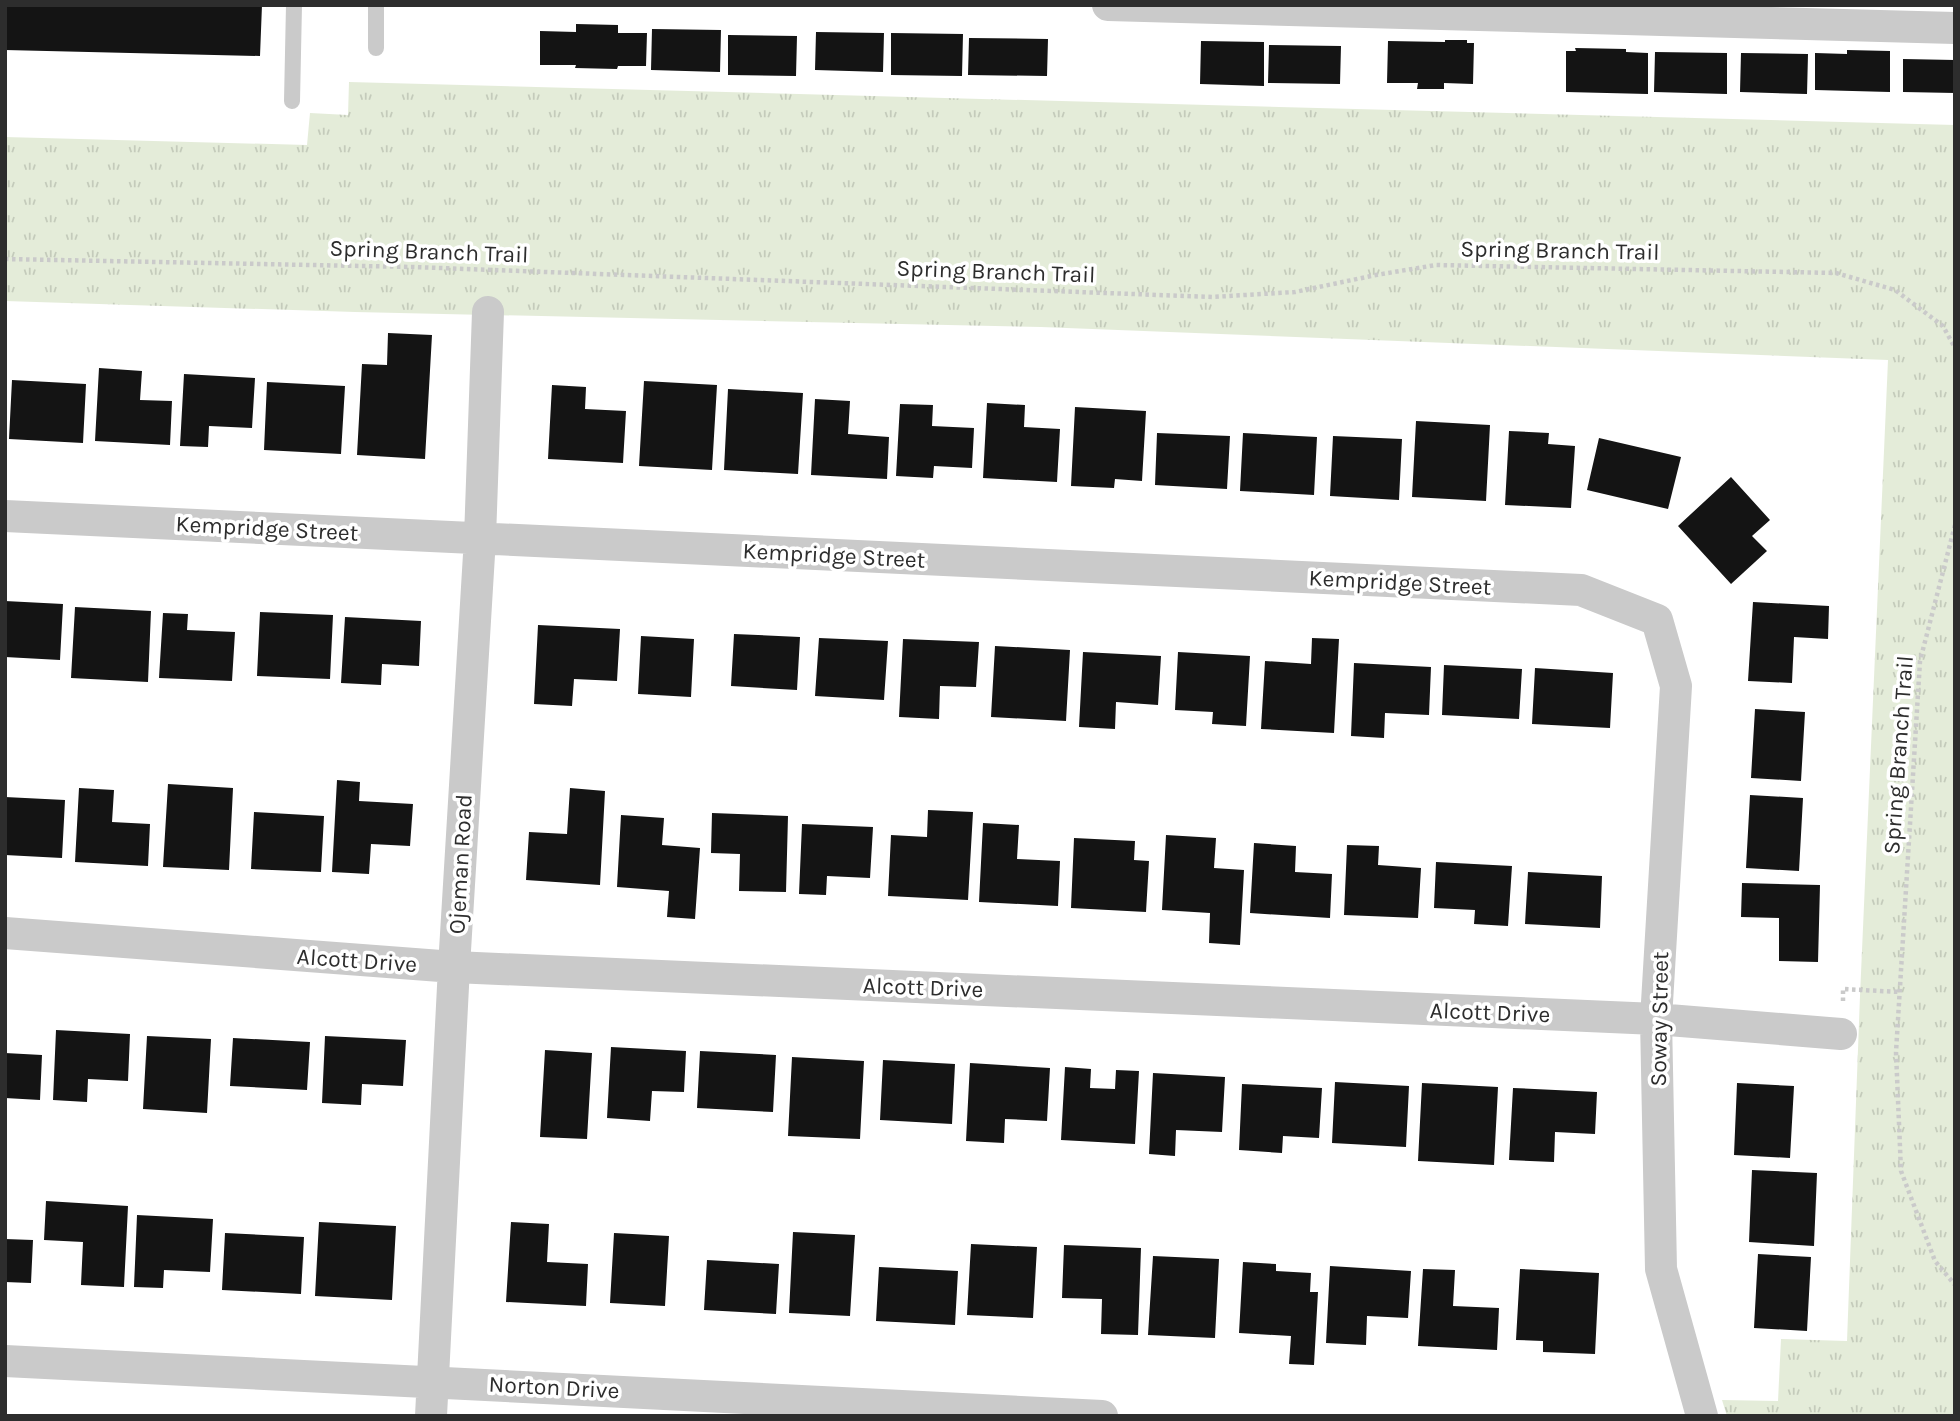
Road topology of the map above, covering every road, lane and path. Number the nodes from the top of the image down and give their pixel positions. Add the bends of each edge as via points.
1 (295, 5) edge
2 (376, 5) edge
3 (1108, 5) edge
4 (1297, 8) edge
5 (1725, 14) edge
6 (1955, 28) edge
7 (376, 48) dead end
8 (292, 101) dead end
9 (5, 259) edge
10 (488, 312) dead end
11 (1955, 348) edge
12 (5, 516) edge
13 (1955, 525) edge
14 (480, 538) junction
15 (1657, 620) joint
16 (5, 933) edge
17 (454, 967) junction
18 (1900, 992) junction
19 (1656, 1019) junction
20 (1841, 1034) joint
21 (1955, 1285) edge
22 (5, 1362) edge
23 (432, 1381) junction
24 (431, 1416) edge
25 (1102, 1416) edge
26 (1702, 1416) edge

1 - 8 lane
2 - 7 lane
3 - 4 street
4 - 5 street
5 - 6 street
9 - 11 path, Spring Branch Trail via 413,267 1212,297 1295,292 1436,265 1836,273 1895,290 1944,326
10 - 14 street, Ojeman Road
12 - 14 street, Kempridge Street
13 - 18 path, Spring Branch Trail via 1920,661
14 - 15 street, Kempridge Street via 1581,590
14 - 17 street, Ojeman Road
15 - 19 street, Soway Street via 1676,686
16 - 17 street, Alcott Drive
17 - 19 street, Alcott Drive
17 - 23 street, Ojeman Road
18 - 20 path via 1843,989
18 - 21 path, Spring Branch Trail via 1896,1052 1901,1171 1935,1261
19 - 20 street, Alcott Drive
19 - 26 street, Soway Street via 1661,1269
22 - 23 street, Norton Drive
23 - 24 street, Ojeman Road
23 - 25 street, Norton Drive

